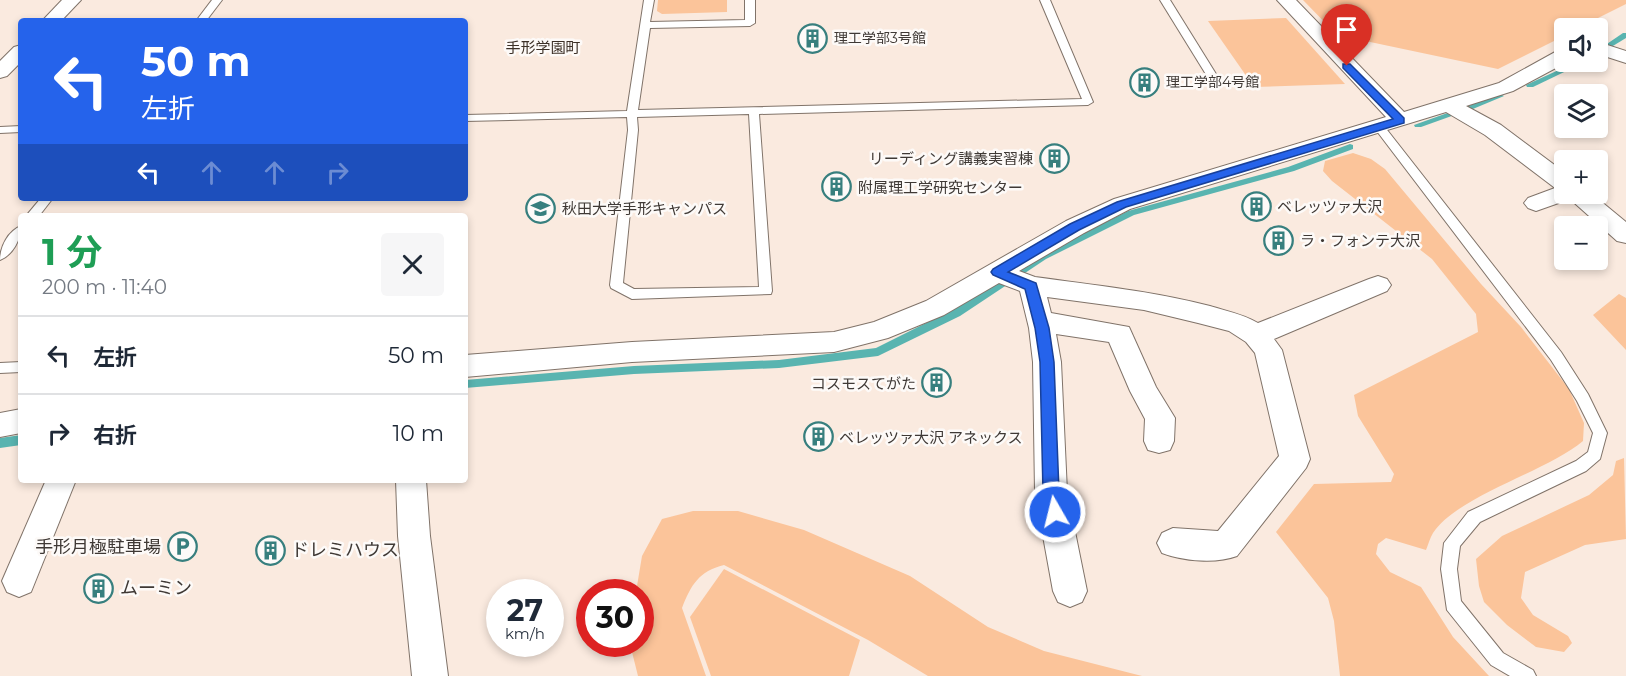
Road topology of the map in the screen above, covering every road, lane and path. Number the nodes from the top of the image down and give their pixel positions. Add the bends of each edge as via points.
1 (72, 0) edge
2 (217, 0) edge
3 (649, 0) edge
4 (750, 0) edge
5 (1045, 0) edge
6 (1165, 0) edge
7 (1286, 0) edge
8 (54, 18) edge
9 (203, 18) edge
10 (646, 25) junction
11 (1608, 52) edge
12 (18, 54) edge
13 (1625, 57) edge
14 (1554, 61) edge
15 (0, 72) edge
16 (1211, 74) dead end
17 (1450, 106) junction
18 (754, 111) junction
19 (632, 114) junction
20 (468, 118) edge
21 (1390, 124) junction
22 (18, 129) edge
23 (0, 130) edge
24 (1554, 176) edge
25 (1554, 196) edge
26 (44, 201) edge
27 (1536, 202) dead end
28 (1590, 204) edge
29 (34, 213) edge
30 (18, 234) edge
31 (1626, 235) edge
32 (0, 256) edge
33 (998, 273) junction
34 (1378, 285) dead end
35 (1030, 286) junction
36 (1040, 321) junction
37 (1256, 335) junction
38 (468, 366) edge
39 (18, 367) edge
40 (0, 368) edge
41 (18, 421) edge
42 (0, 424) edge
43 (1159, 441) dead end
44 (60, 483) edge
45 (411, 483) edge
46 (1173, 543) dead end
47 (19, 581) dead end
48 (1070, 591) dead end
49 (430, 676) edge
50 (1527, 676) edge

1 - 8 street
2 - 9 lane
3 - 10 lane
4 - 10 lane via 750,23
5 - 18 lane via 1088,102
6 - 16 lane
7 - 21 street
10 - 19 lane
11 - 13 street
12 - 15 street
14 - 17 street via 1506,87
17 - 21 street
17 - 24 street via 1493,130
18 - 19 lane
18 - 19 lane via 766,291 632,294 616,285
19 - 20 lane
21 - 33 street via 1122,204 1074,227
21 - 50 lane via 1556,356 1600,433 1595,455 1581,466 1474,517 1452,543 1449,569 1454,604 1497,659
22 - 23 lane
25 - 27 street
26 - 29 lane
28 - 31 street
30 - 32 lane
33 - 35 street
33 - 38 street via 935,308 879,332 834,342 632,352
34 - 37 street
35 - 36 street
35 - 37 street via 1082,291 1198,312 1238,324
36 - 43 street via 1119,333 1160,418
36 - 48 street via 1047,362 1051,492
37 - 46 street via 1268,350 1295,459 1226,546
39 - 40 lane
41 - 42 street
44 - 47 street
45 - 49 street

